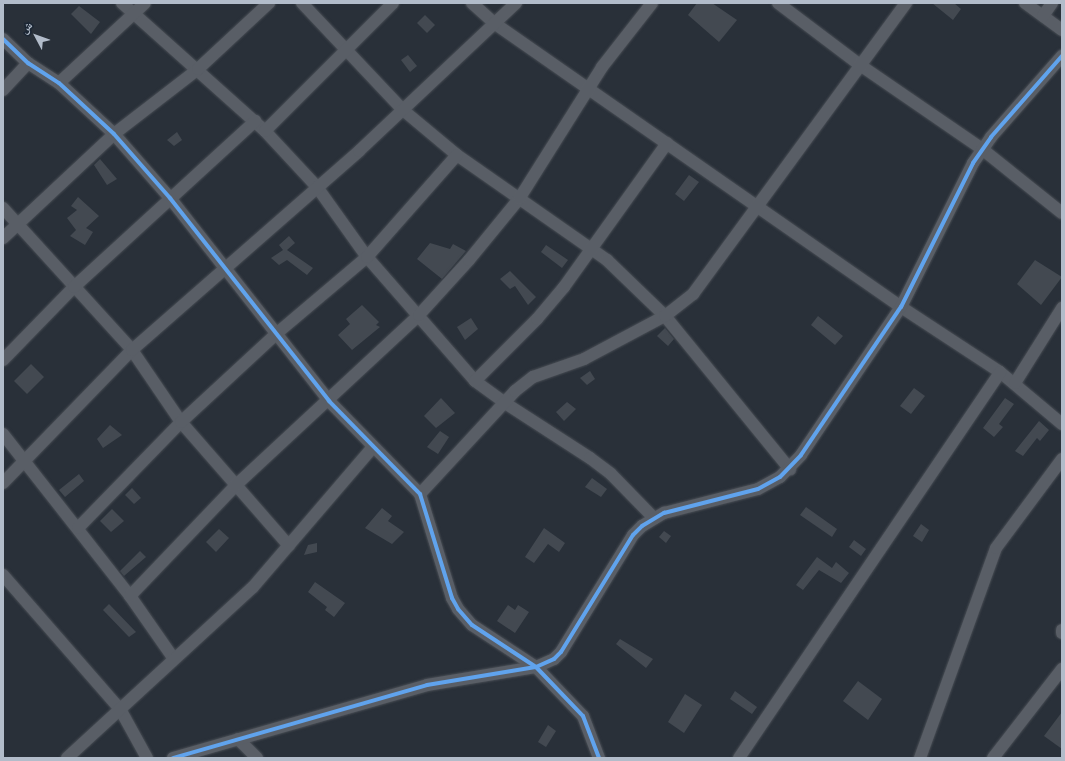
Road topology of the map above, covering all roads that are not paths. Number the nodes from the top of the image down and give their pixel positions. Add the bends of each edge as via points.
1 (122, 3) edge
2 (145, 3) edge
3 (269, 3) edge
4 (302, 3) edge
5 (392, 3) edge
6 (472, 3) edge
7 (516, 3) edge
8 (652, 3) edge
9 (778, 3) edge
10 (906, 3) edge
11 (1025, 3) edge
12 (1052, 3) edge
13 (134, 14) junction
14 (1043, 16) junction
15 (494, 23) junction
16 (1062, 30) edge
17 (3, 39) edge
18 (344, 49) junction
19 (1062, 56) edge
20 (28, 63) junction
21 (860, 65) junction
22 (198, 69) junction
23 (60, 83) junction
24 (589, 88) junction
25 (3, 90) edge
26 (403, 110) junction
27 (254, 121) junction
28 (265, 131) junction
29 (114, 134) junction
30 (667, 143) junction
31 (982, 149) junction
32 (458, 155) junction
33 (317, 187) junction
34 (170, 198) junction
35 (519, 199) junction
36 (758, 206) junction
37 (3, 208) edge
38 (1062, 213) edge
39 (17, 223) junction
40 (3, 238) edge
41 (592, 249) junction
42 (367, 257) junction
43 (224, 267) junction
44 (74, 287) junction
45 (901, 307) junction
46 (1062, 308) edge
47 (419, 315) junction
48 (665, 316) junction
49 (276, 334) junction
50 (132, 350) junction
51 (3, 360) edge
52 (1000, 372) junction
53 (475, 381) junction
54 (1014, 383) junction
55 (329, 400) junction
56 (504, 403) junction
57 (181, 422) junction
58 (1062, 424) edge
59 (3, 434) edge
60 (373, 447) junction
61 (1062, 460) edge
62 (23, 461) junction
63 (790, 469) junction
64 (3, 483) edge
65 (235, 486) junction
66 (420, 494) junction
67 (654, 518) junction
68 (78, 528) junction
69 (289, 546) junction
70 (3, 575) edge
71 (130, 596) junction
72 (174, 659) junction
73 (536, 668) junction
74 (1062, 669) edge
75 (120, 709) junction
76 (238, 739) junction
77 (67, 758) edge
78 (147, 758) edge
79 (173, 758) edge
80 (257, 758) edge
81 (599, 758) edge
82 (739, 758) edge
83 (920, 758) edge
84 (993, 758) edge

1 - 13 street
2 - 13 street
3 - 22 street
4 - 18 street
5 - 18 street
6 - 15 street
7 - 15 street
8 - 24 street via 614,50
9 - 21 street
10 - 21 street
11 - 14 street
12 - 14 street
13 - 22 street
13 - 23 street
14 - 16 street
15 - 24 street
15 - 26 street
17 - 20 street
18 - 26 street
18 - 28 street
19 - 31 street
20 - 23 street
20 - 25 street
21 - 31 street
21 - 36 street
22 - 27 street
22 - 29 street
23 - 29 street
24 - 30 street
24 - 35 street
26 - 32 street
26 - 33 street
27 - 28 street
27 - 34 street
28 - 33 street
29 - 34 street
29 - 39 street
30 - 36 street
30 - 41 street
31 - 38 street
31 - 45 street via 964,179
32 - 35 street
32 - 42 street
33 - 42 street
33 - 43 street
34 - 43 street
34 - 44 street
35 - 41 street
35 - 47 street
36 - 45 street
36 - 48 street via 693,294
37 - 39 street
39 - 40 street
39 - 44 street
41 - 48 street
41 - 53 street via 537,319
42 - 47 street
42 - 49 street
43 - 49 street
43 - 50 street
44 - 50 street
44 - 51 street
45 - 52 street
45 - 63 street
46 - 54 street
47 - 53 street
47 - 55 street
48 - 56 street via 584,359 533,376
48 - 63 street
49 - 55 street
49 - 57 street
50 - 57 street
50 - 62 street
52 - 54 street
52 - 82 street
53 - 56 street
54 - 58 street
55 - 60 street
55 - 65 street
56 - 66 street
56 - 67 street via 611,474
57 - 65 street
57 - 68 street
59 - 62 street
60 - 66 street
60 - 69 street
61 - 83 street via 996,548
62 - 64 street
62 - 68 street
63 - 67 street via 758,489 675,510
65 - 69 street
65 - 71 street
66 - 73 street via 452,598 458,609 472,625
67 - 73 street via 633,535 561,652 554,659
68 - 71 street
69 - 72 street via 253,587
70 - 75 street
71 - 72 street
72 - 75 street
73 - 76 street via 437,682
73 - 81 street via 583,716
74 - 84 street
75 - 77 street
75 - 78 street
76 - 79 street
76 - 80 street

